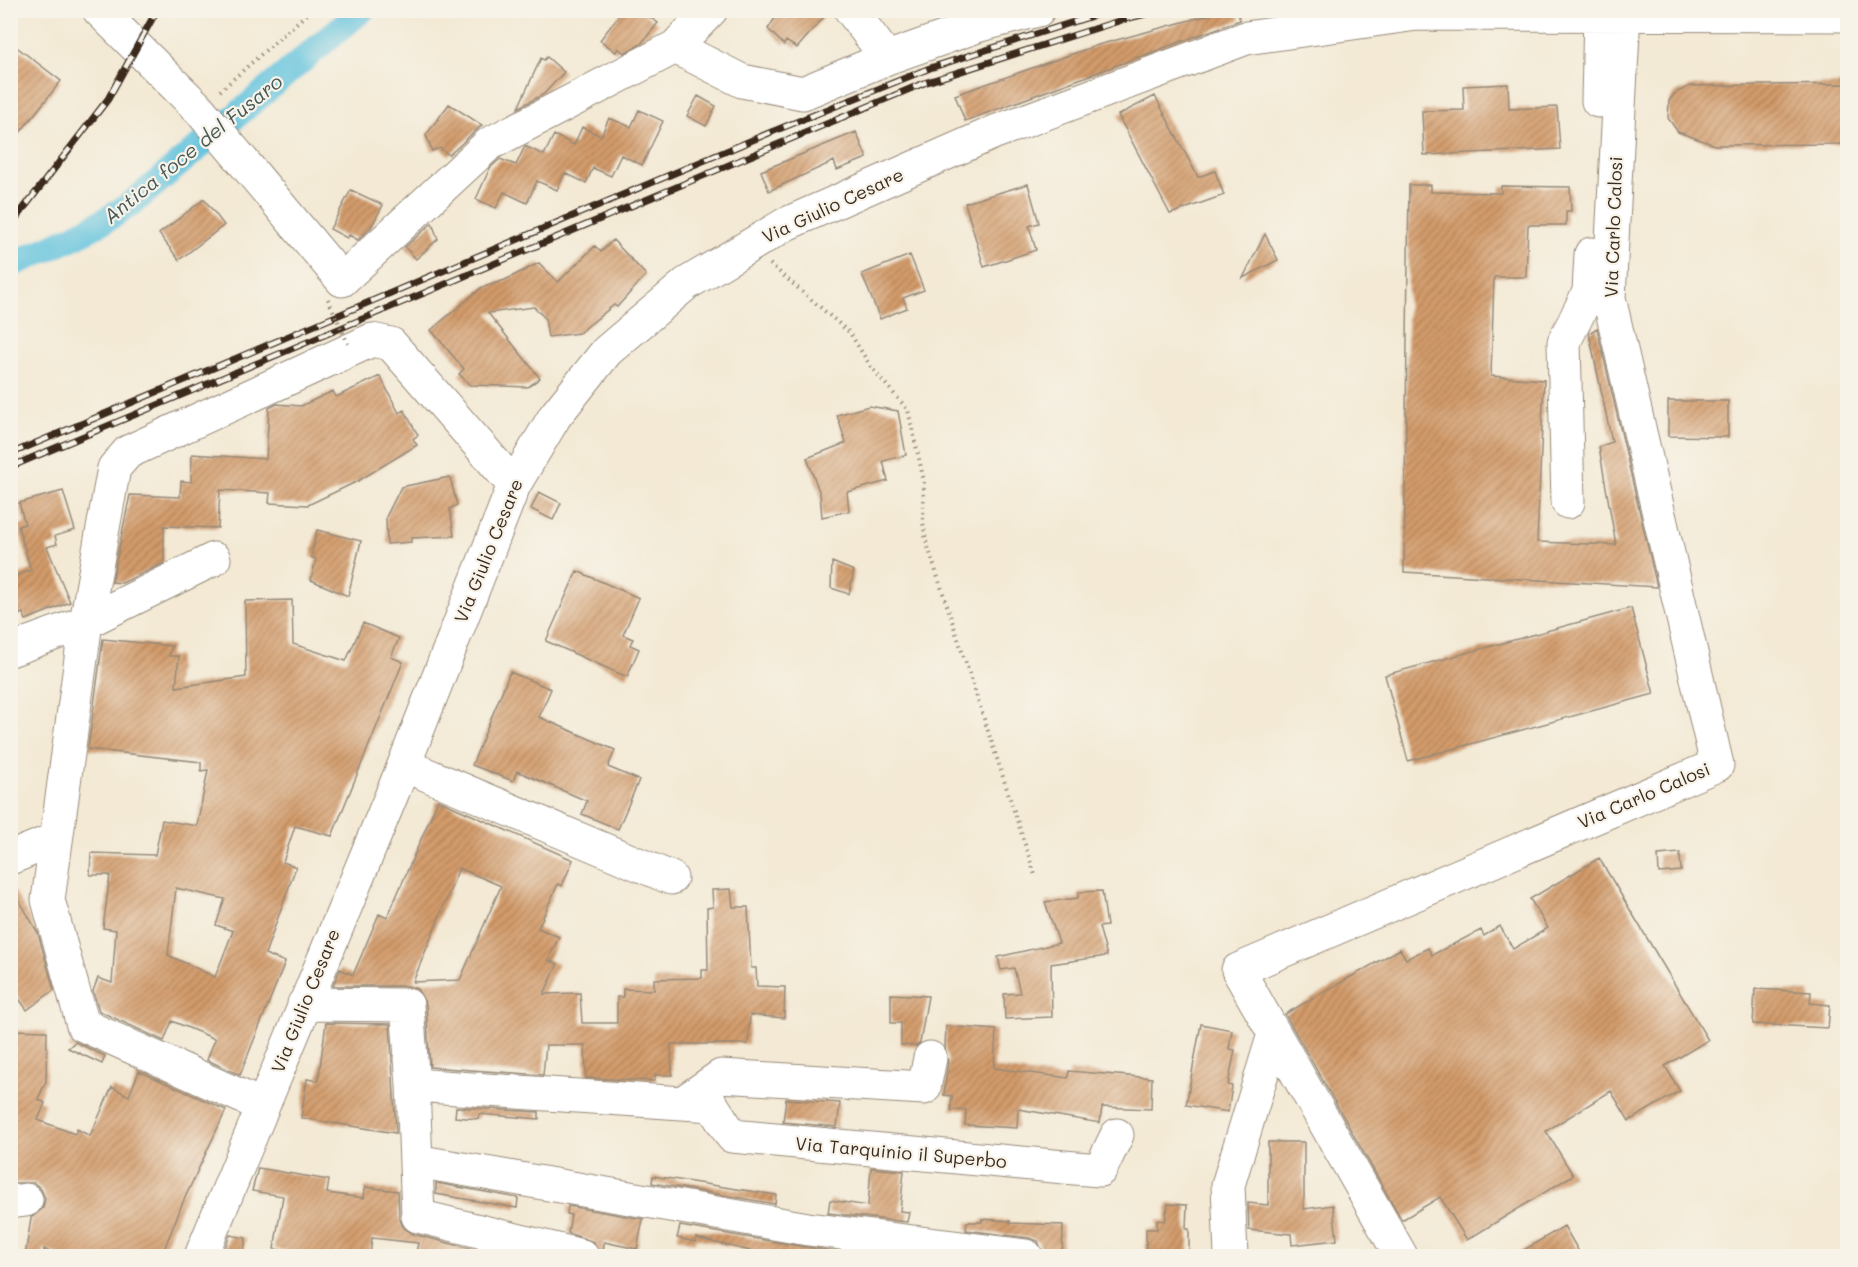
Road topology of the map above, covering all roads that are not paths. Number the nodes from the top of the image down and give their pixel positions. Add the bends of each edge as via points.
1 (99, 10) edge
2 (711, 10) edge
3 (851, 10) edge
4 (1038, 10) edge
5 (1612, 13) junction
6 (1848, 15) edge
7 (675, 47) junction
8 (886, 58) junction
9 (514, 485) junction
10 (1569, 502) dead end
11 (214, 559) dead end
12 (86, 622) junction
13 (10, 650) edge
14 (404, 765) junction
15 (56, 839) junction
16 (10, 858) edge
17 (671, 878) dead end
18 (304, 1004) junction
19 (1274, 1034) junction
20 (930, 1058) dead end
21 (413, 1085) junction
22 (682, 1103) junction
23 (263, 1106) junction
24 (1117, 1135) dead end
25 (416, 1161) junction
26 (201, 1257) edge
27 (582, 1257) edge
28 (1026, 1257) edge
29 (1231, 1257) edge
30 (1401, 1257) edge

1 - 7 street via 211,124 335,289 489,144
2 - 7 street
3 - 8 street
4 - 8 street via 980,25
5 - 6 street, Via Giulio Cesare
5 - 9 street, Via Giulio Cesare via 1417,14 1246,38 995,132 786,224 686,284 607,351 555,416
5 - 10 street via 1589,292 1564,342
5 - 19 street, Via Carlo Calosi via 1609,298 1718,765 1238,970
7 - 8 street via 742,81 803,93
9 - 12 street via 391,344 360,342 128,452 114,468
9 - 14 street, Via Giulio Cesare
11 - 12 street
12 - 13 street
12 - 15 street
14 - 17 street
14 - 18 street, Via Giulio Cesare
15 - 16 street
15 - 23 street via 48,900 83,1024
18 - 21 street via 407,1005
18 - 23 street, Via Giulio Cesare
19 - 29 street via 1228,1185
19 - 30 street, Via Carlo Calosi
20 - 22 street via 924,1088 721,1076
21 - 22 street, Via Tarquinio il Superbo
21 - 25 street
22 - 24 street, Via Tarquinio il Superbo via 712,1105 732,1136 1100,1170
23 - 26 street, Via Giulio Cesare
25 - 27 street via 418,1216
25 - 28 street via 808,1229

